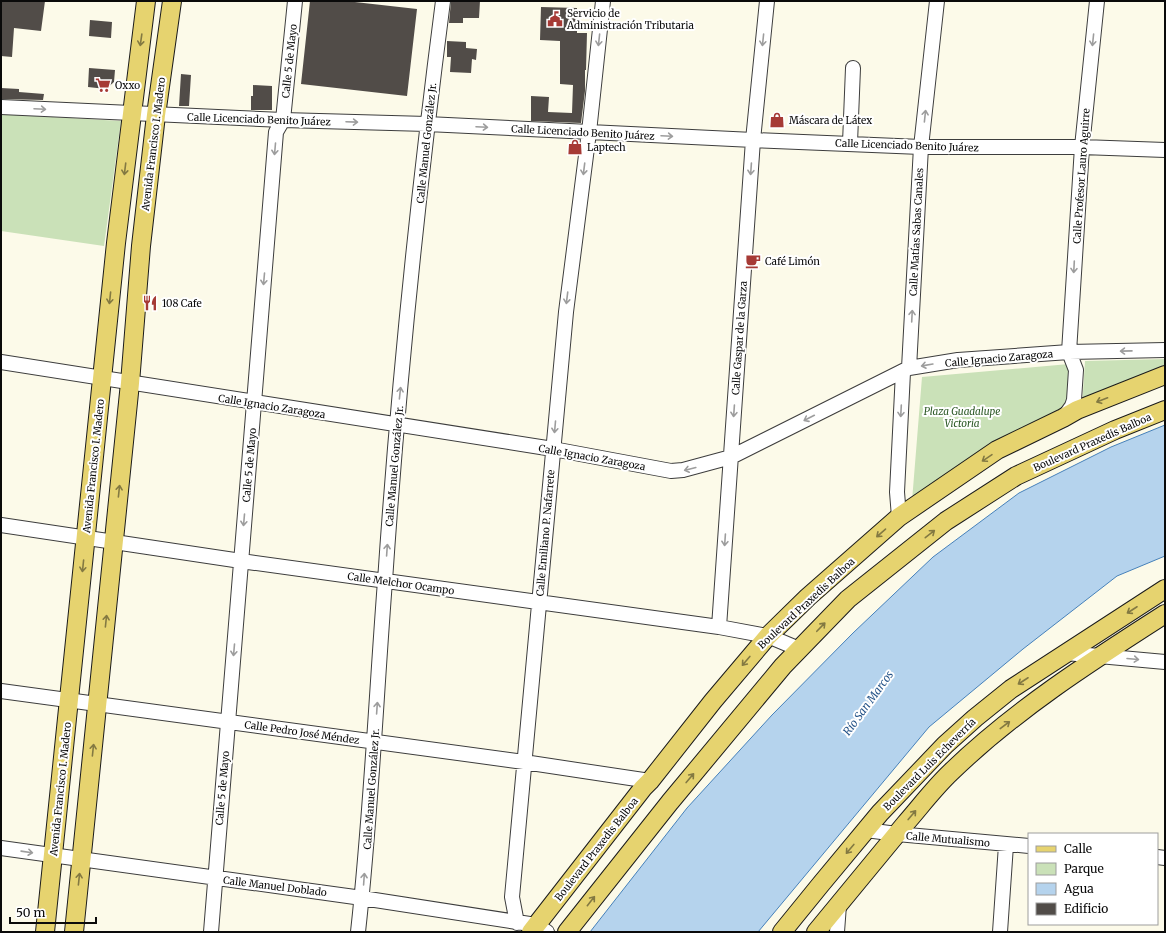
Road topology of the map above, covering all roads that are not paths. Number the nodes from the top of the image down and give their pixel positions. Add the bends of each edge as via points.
1 (146, 1) edge
2 (172, 1) edge
3 (296, 1) edge
4 (443, 1) edge
5 (603, 1) edge
6 (766, 1) edge
7 (937, 1) edge
8 (1097, 1) edge
9 (853, 68) dead end
10 (1, 107) edge
11 (131, 114) junction
12 (156, 115) junction
13 (283, 120) junction
14 (427, 124) junction
15 (589, 132) junction
16 (753, 140) junction
17 (850, 143) junction
18 (921, 147) junction
19 (1082, 147) junction
20 (1165, 150) edge
21 (1165, 350) edge
22 (1069, 352) junction
23 (1, 362) edge
24 (906, 370) junction
25 (1165, 376) edge
26 (102, 379) junction
27 (130, 383) junction
28 (254, 403) junction
29 (1165, 410) edge
30 (1063, 418) junction
31 (397, 426) junction
32 (553, 450) junction
33 (731, 457) junction
34 (899, 517) junction
35 (1, 524) edge
36 (86, 538) junction
37 (114, 542) junction
38 (241, 561) junction
39 (384, 581) junction
40 (1165, 589) edge
41 (539, 601) junction
42 (1165, 614) edge
43 (719, 626) junction
44 (768, 636) junction
45 (799, 649) junction
46 (1066, 653) junction
47 (1099, 656) junction
48 (1165, 662) edge
49 (1, 690) edge
50 (69, 700) junction
51 (97, 704) junction
52 (228, 721) junction
53 (374, 742) junction
54 (524, 762) junction
55 (647, 784) junction
56 (670, 802) junction
57 (866, 830) junction
58 (897, 834) junction
59 (1006, 845) junction
60 (1028, 846) edge
61 (1, 848) edge
62 (53, 855) junction
63 (81, 860) junction
64 (215, 878) junction
65 (362, 898) junction
66 (839, 905) junction
67 (533, 928) edge
68 (45, 932) edge
69 (74, 932) edge
70 (211, 932) edge
71 (358, 932) edge
72 (567, 932) edge
73 (782, 932) edge
74 (816, 932) edge
75 (837, 932) edge
76 (1000, 932) edge

1 -> 11 main road, Avenida Francisco I. Madero
2 - 12 main road, Avenida Francisco I. Madero
3 - 13 street, Calle 5 de Mayo
4 - 14 street, Calle Manuel González Jr.
5 -> 15 street, Calle Emiliano P. Nafarrete
6 -> 16 street, Calle Gaspar de la Garza
18 -> 7 street, Calle Matías Sabas Canales
8 -> 19 street, Calle Profesor Lauro Aguirre
9 - 17 street
10 -> 11 street, Calle Licenciado Benito Juárez
11 - 12 street, Calle Licenciado Benito Juárez
11 -> 26 main road, Avenida Francisco I. Madero
12 - 13 street, Calle Licenciado Benito Juárez
12 - 27 main road, Avenida Francisco I. Madero via 141,246
13 -> 14 street, Calle Licenciado Benito Juárez
13 -> 28 street, Calle 5 de Mayo via 276,132
14 -> 15 street, Calle Licenciado Benito Juárez
31 -> 14 street, Calle Manuel González Jr.
15 -> 16 street, Calle Licenciado Benito Juárez
15 -> 32 street, Calle Emiliano P. Nafarrete via 566,312
16 - 17 street, Calle Licenciado Benito Juárez
16 -> 33 street, Calle Gaspar de la Garza
17 - 18 street, Calle Licenciado Benito Juárez
18 - 19 street, Calle Licenciado Benito Juárez
24 -> 18 street, Calle Matías Sabas Canales
19 - 20 street, Calle Licenciado Benito Juárez
19 -> 22 street, Calle Profesor Lauro Aguirre
21 -> 22 street, Calle Ignacio Zaragoza
22 -> 24 street, Calle Ignacio Zaragoza via 958,360
22 - 30 street via 1076,370 1074,400
23 - 26 street, Calle Ignacio Zaragoza
24 -> 33 street, Calle Ignacio Zaragoza
24 -> 34 street, Calle Matías Sabas Canales via 897,492
25 -> 30 main road, Boulevard Praxedis Balboa via 1076,410
26 - 27 street, Calle Ignacio Zaragoza
26 - 36 main road, Avenida Francisco I. Madero
27 - 28 street, Calle Ignacio Zaragoza
37 -> 27 main road, Avenida Francisco I. Madero
28 - 31 street, Calle Ignacio Zaragoza
28 -> 38 street, Calle 5 de Mayo
45 -> 29 main road, Boulevard Praxedis Balboa via 848,599 946,521 1016,476
30 -> 34 main road, Boulevard Praxedis Balboa via 997,450
31 - 32 street, Calle Ignacio Zaragoza
39 -> 31 street, Calle Manuel González Jr.
33 -> 32 street, Calle Ignacio Zaragoza via 683,470 671,470
32 - 41 street, Calle Emiliano P. Nafarrete
33 -> 43 street, Calle Gaspar de la Garza
34 -> 44 main road, Boulevard Praxedis Balboa
35 - 36 street, Calle Melchor Ocampo
36 - 37 street, Calle Melchor Ocampo
36 -> 50 main road, Avenida Francisco I. Madero
37 - 38 street, Calle Melchor Ocampo
51 -> 37 main road, Avenida Francisco I. Madero
38 - 39 street, Calle Melchor Ocampo
38 -> 52 street, Calle 5 de Mayo
39 - 41 street, Calle Melchor Ocampo
53 -> 39 street, Calle Manuel González Jr.
40 -> 46 main road, Boulevard Luis Echeverría
41 - 43 street, Calle Melchor Ocampo
41 - 54 street, Calle Emiliano P. Nafarrete
42 - 47 main road
43 - 44 street, Calle Melchor Ocampo
44 - 45 street, Calle Melchor Ocampo
44 -> 55 main road, Boulevard Praxedis Balboa
56 -> 45 main road, Boulevard Praxedis Balboa
46 - 47 street
46 -> 57 main road, Boulevard Luis Echeverría via 1011,689 974,718
47 -> 48 street
58 -> 47 main road via 950,773 991,735
49 - 50 street, Calle Pedro José Méndez
50 - 51 street, Calle Pedro José Méndez
50 - 62 main road, Avenida Francisco I. Madero
51 - 52 street, Calle Pedro José Méndez
63 -> 51 main road, Avenida Francisco I. Madero
52 - 53 street, Calle Pedro José Méndez
52 - 64 street, Calle 5 de Mayo
53 - 54 street, Calle Pedro José Méndez
65 -> 53 street, Calle Manuel González Jr.
54 - 55 street, Calle Pedro José Méndez
54 - 67 street, Calle Emiliano P. Nafarrete via 512,897
55 - 56 main road
55 - 67 main road, Boulevard Praxedis Balboa
72 -> 56 main road, Boulevard Praxedis Balboa
57 - 58 street, Calle Mutualismo
57 -> 73 main road, Boulevard Luis Echeverría
58 - 59 street, Calle Mutualismo
58 - 66 main road
59 - 60 street, Calle Mutualismo
59 - 76 street
61 -> 62 street, Calle Manuel Doblado
62 - 63 street, Calle Manuel Doblado
62 - 68 main road, Avenida Francisco I. Madero
63 - 64 street, Calle Manuel Doblado
69 -> 63 main road, Avenida Francisco I. Madero
64 - 65 street, Calle Manuel Doblado
64 - 70 street, Calle 5 de Mayo
65 - 67 street, Calle Manuel Doblado
65 - 71 street, Calle Manuel González Jr.
66 - 74 main road
66 - 75 street

